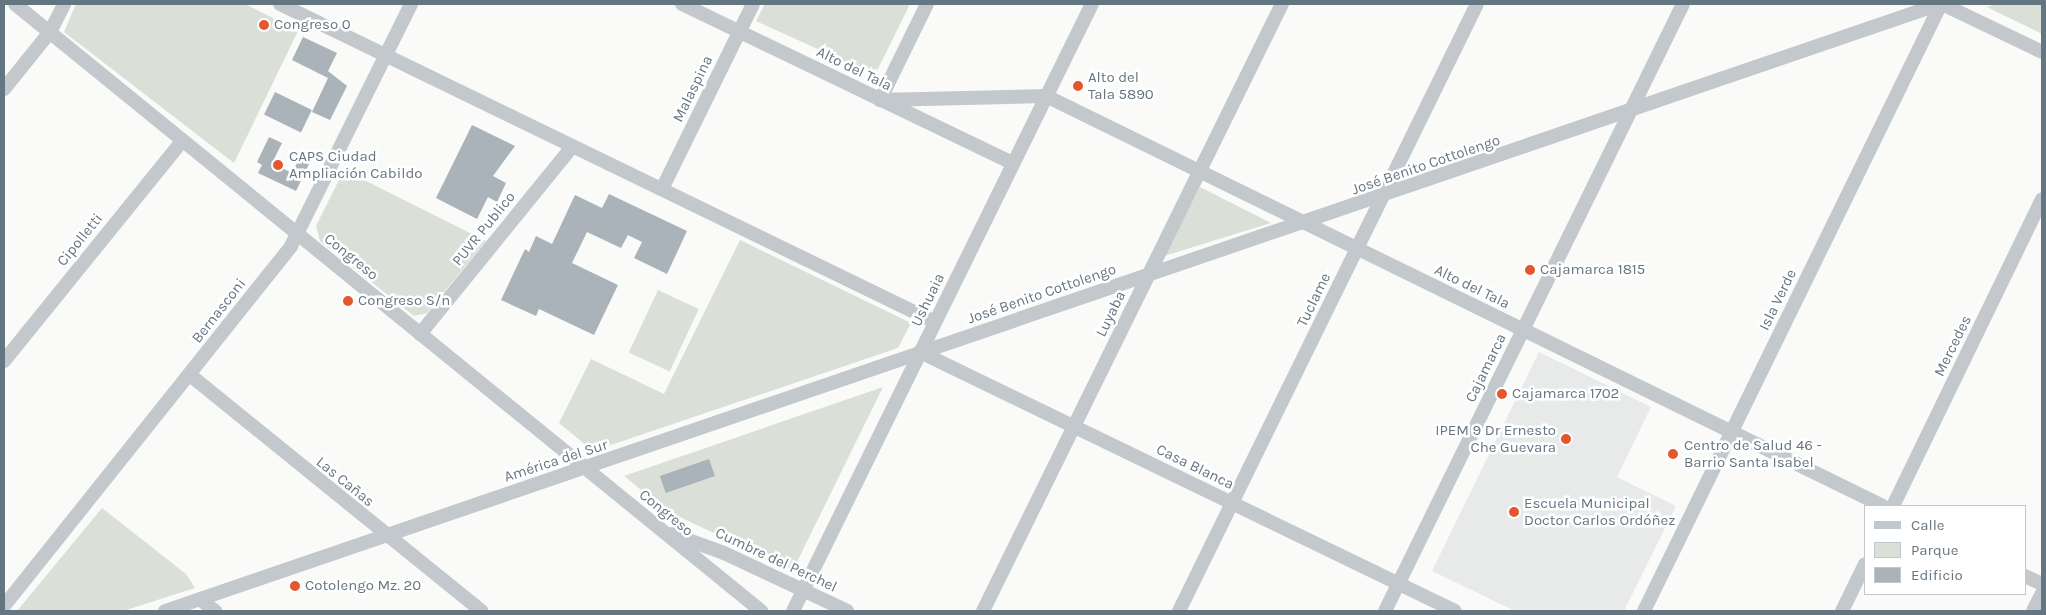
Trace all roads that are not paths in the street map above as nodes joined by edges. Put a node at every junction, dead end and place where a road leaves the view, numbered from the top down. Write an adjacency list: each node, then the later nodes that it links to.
1 (15, 4): 14 (street, Congreso)
2 (64, 4): 14 (street)
3 (280, 4): 16 (street)
4 (411, 4): 16 (street, Bernasconi)
5 (682, 4): 13 (street, Alto del Tala)
6 (753, 4): 13 (street, Malaspina)
7 (927, 4): 19 (street)
8 (1092, 4): 18 (street, Ushuaia)
9 (1282, 4): 24 (street, Luyaba)
10 (1477, 4): 26 (street, Tuclame)
11 (1683, 4): 20 (street, Cajamarca)
12 (1941, 4): 15 (street); 20 (street, José Benito Cottolengo); 39 (street, Isla Verde)
13 (739, 31): 19 (street, Alto del Tala); 25 (street, Malaspina)
14 (50, 32): 17 (street); 21 (street, Congreso)
15 (2042, 52)
16 (386, 55): 22 (street); 29 (street, Bernasconi)
17 (4, 89)
18 (1046, 96): 19 (street); 23 (street, Ushuaia); 24 (street, Alto del Tala)
19 (880, 100): 23 (street, Alto del Tala)
20 (1630, 113): 26 (street, José Benito Cottolengo); 33 (street, Cajamarca)
21 (182, 140): 29 (street, Congreso); 36 (street, Cipolletti)
22 (573, 146): 25 (street); 34 (street, PUVR Publico)
23 (1013, 164): 32 (street, Ushuaia)
24 (1200, 171): 28 (street, Alto del Tala); 31 (street, Luyaba)
25 (662, 189): 32 (street)
26 (1382, 197): 28 (street, José Benito Cottolengo); 30 (street, Tuclame)
27 (2042, 199): 43 (street, Mercedes)
28 (1304, 223): 30 (street, Alto del Tala); 31 (street, José Benito Cottolengo)
29 (298, 235): 34 (street, Congreso); 37 (street, Bernasconi)
30 (1357, 248): 33 (street, Alto del Tala); 41 (street, Tuclame)
31 (1147, 276): 35 (street, José Benito Cottolengo); 38 (street, Luyaba)
32 (935, 322): 35 (street, Ushuaia)
33 (1523, 330): 39 (street, Alto del Tala); 48 (street, Cajamarca)
34 (420, 334): 40 (street, Congreso)
35 (920, 352): 38 (street, Casa Blanca); 40 (street, América del Sur); 50 (street, Ushuaia)
36 (4, 360)
37 (190, 375): 45 (street, Las Cañas); 53 (street, Bernasconi)
38 (1074, 427): 41 (street, Casa Blanca); 60 (street, Luyaba)
39 (1731, 432): 42 (street, Alto del Tala); 64 (street, Isla Verde)
40 (585, 468): 44 (street, Congreso); 45 (street, América del Sur)
41 (1232, 503): 48 (street, Casa Blanca); 61 (street, Tuclame)
42 (1881, 505)
43 (1893, 505)
44 (663, 531): 50 (street, Cumbre del Perchel); 57 (street, Congreso)
45 (385, 536): 52 (street, América del Sur); 56 (street, Las Cañas)
46 (1864, 566): 65 (street)
47 (2026, 576): 49 (street)
48 (1398, 584): 62 (street, Cajamarca); 63 (street, Casa Blanca)
49 (2042, 584)
50 (804, 590): 58 (street, Ushuaia); 59 (street, Cumbre del Perchel)
51 (2042, 593): 66 (street)
52 (201, 600): 54 (street, América del Sur); 55 (street)
53 (4, 606)
54 (165, 611)
55 (215, 611)
56 (482, 611)
57 (761, 611)
58 (793, 611)
59 (847, 611)
60 (983, 611)
61 (1179, 611)
62 (1385, 611)
63 (1455, 611)
64 (1644, 611)
65 (1842, 611)
66 (2034, 611)

